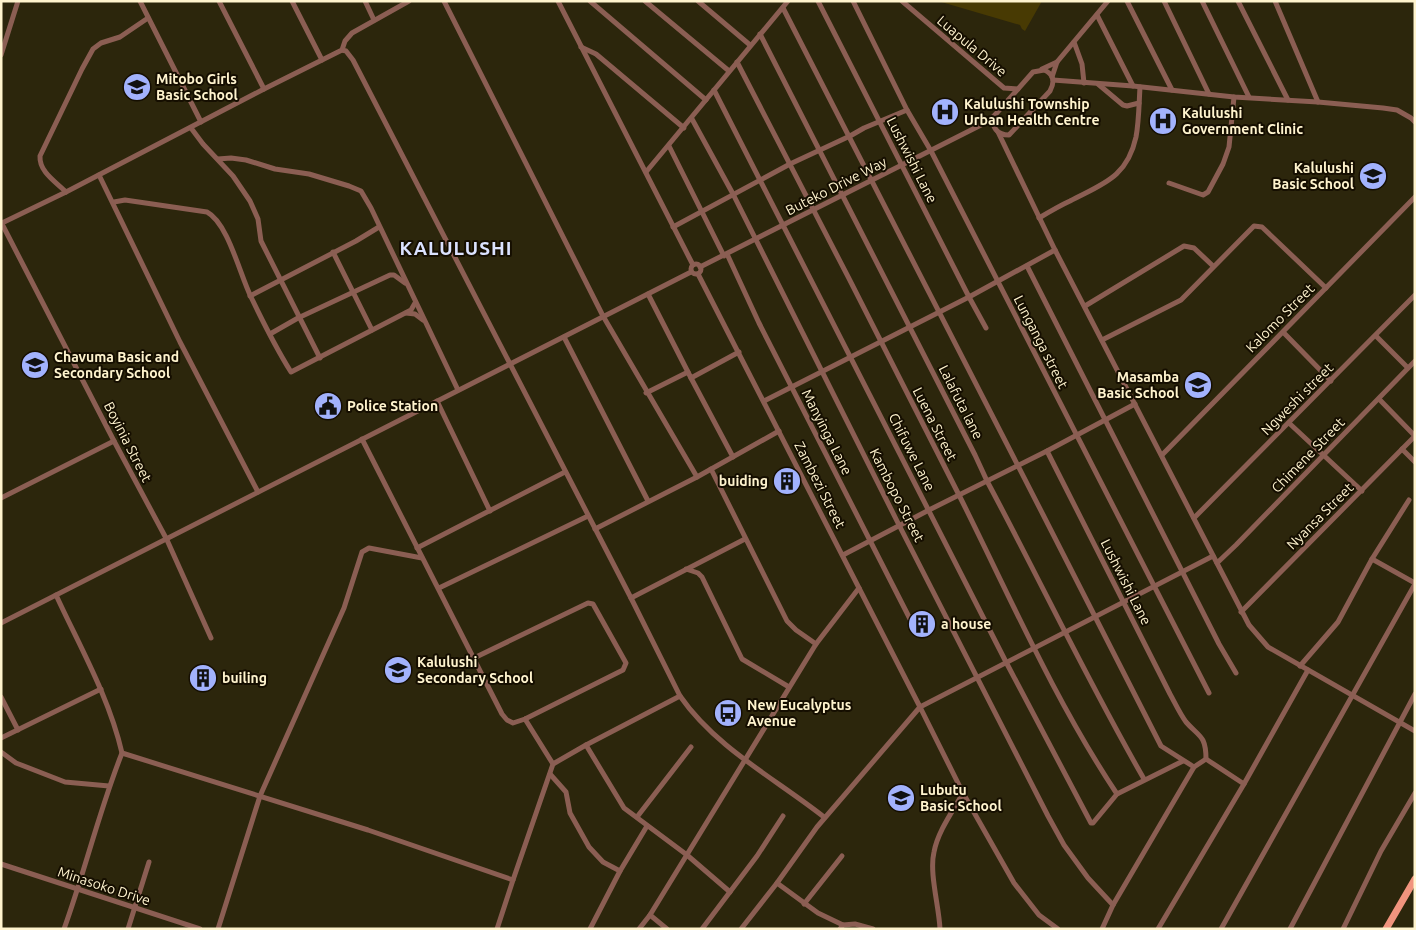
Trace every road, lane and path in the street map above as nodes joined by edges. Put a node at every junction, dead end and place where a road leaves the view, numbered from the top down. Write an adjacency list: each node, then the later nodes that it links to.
1 (18, 1): 31 (street)
2 (140, 1): 24 (street)
3 (219, 1): 43 (street)
4 (292, 1): 32 (street)
5 (365, 1): 25 (street)
6 (409, 1): 25 (street)
7 (444, 1): 115 (street)
8 (558, 1): 29 (street)
9 (590, 1): 50 (street)
10 (645, 1): 36 (street)
11 (698, 1): 28 (street)
12 (788, 1): 22 (street)
13 (818, 1): 58 (street, Lushwishi Lane)
14 (853, 1): 55 (street, Lunganga street)
15 (902, 1): 42 (street, Luapula Drive)
16 (1108, 1): 23 (street)
17 (1127, 1): 46 (street)
18 (1164, 1): 47 (street)
19 (1202, 1): 49 (street)
20 (1238, 1): 51 (street)
21 (1275, 1): 54 (street)
22 (783, 8): 26 (street); 67 (street)
23 (1097, 15): 27 (street); 40 (street)
24 (148, 18): 59 (street); 80 (street)
25 (374, 20): 30 (street)
26 (760, 34): 28 (street); 69 (street, Lalafuta lane)
27 (1074, 42): 34 (street); 38 (street)
28 (750, 46): 33 (street)
29 (582, 47): 64 (street); 75 (street)
30 (342, 50): 32 (street); 131 (street)
31 (1, 55)
32 (322, 60): 43 (street)
33 (737, 62): 36 (street); 73 (street, Luena Street)
34 (1057, 62): 35 (street, Buteko Drive Way); 37 (street)
35 (1041, 69): 37 (street); 44 (street, Buteko Drive Way)
36 (729, 71): 45 (street)
37 (1053, 78): 38 (street); 66 (street)
38 (1084, 83): 39 (street)
39 (1097, 84): 40 (street); 53 (street)
40 (1133, 86): 41 (street)
41 (1140, 86): 46 (street); 53 (street)
42 (1004, 88): 44 (street, Luapula Drive); 52 (street, Luapula Drive)
43 (264, 89): 59 (street)
44 (1018, 89): 52 (street, Buteko Drive Way)
45 (714, 90): 50 (street); 78 (street, Chifuwe Lane)
46 (1172, 90): 47 (street)
47 (1210, 94): 48 (street)
48 (1234, 97): 49 (street); 79 (street)
49 (1249, 97): 51 (street)
50 (706, 100): 57 (street)
51 (1288, 100): 54 (street)
52 (1006, 102): 56 (street, Buteko Drive Way)
53 (1139, 102): 87 (street)
54 (1318, 102): 60 (street)
55 (907, 110): 58 (street); 70 (street, Lunganga street)
56 (994, 116): 61 (street, Buteko Drive Way); 62 (street)
57 (692, 119): 64 (street); 81 (street, Kambopo Street)
58 (879, 121): 67 (street); 74 (street, Lushwishi Lane)
59 (201, 122): 63 (street)
60 (1415, 122)
61 (983, 124): 62 (street); 70 (street, Buteko Drive Way)
62 (994, 126): 65 (street)
63 (191, 128): 72 (street); 76 (street)
64 (684, 128): 68 (street)
65 (998, 132): 66 (street); 71 (street)
66 (1009, 135): 71 (street)
67 (850, 136): 69 (street); 77 (street)
68 (669, 146): 75 (street); 86 (street, Manyinga Lane)
69 (820, 150): 73 (street); 82 (street, Lalafuta lane)
70 (931, 151): 74 (street, Buteko Drive Way); 103 (street, Lunganga street)
71 (1006, 151): 87 (street)
72 (218, 159): 90 (street); 102 (street)
73 (790, 164): 78 (street); 85 (street, Luena Street)
74 (901, 165): 77 (street, Buteko Drive Way); 110 (street, Lushwishi Lane)
75 (646, 172): 91 (street)
76 (100, 174): 80 (street); 84 (street)
77 (872, 179): 82 (street, Buteko Drive Way); 114 (street)
78 (761, 180): 81 (street); 89 (street, Chifuwe Lane)
79 (1169, 183)
80 (66, 192): 88 (street)
81 (733, 194): 86 (street); 92 (street, Kambopo Street)
82 (842, 194): 85 (street, Buteko Drive Way); 118 (street, Lalafuta lane)
83 (1415, 198): 105 (street, Kalomo Street)
84 (114, 202): 109 (street); 162 (street)
85 (814, 209): 89 (street, Buteko Drive Way); 126 (street, Luena Street)
86 (702, 211): 91 (street); 95 (street, Manyinga Lane)
87 (1040, 218): 93 (street)
88 (2, 222): 149 (street, Boyinia Street)
89 (784, 225): 92 (street, Buteko Drive Way); 128 (street, Chifuwe Lane)
90 (379, 227): 94 (street); 104 (street)
91 (673, 227): 96 (street)
92 (755, 239): 95 (street, Buteko Drive Way); 133 (street, Kambopo Street)
93 (1056, 250): 97 (street); 112 (street)
94 (333, 252): 102 (street); 106 (street)
95 (725, 255): 99 (street, Buteko Drive Way); 136 (street, Manyinga Lane)
96 (693, 265): 99 (street); 100 (street)
97 (1027, 266): 103 (street); 143 (street)
98 (1213, 266): 105 (street); 112 (street); 125 (street)
99 (700, 267): 101 (street)
100 (691, 272): 101 (street); 107 (street)
101 (698, 274): 127 (street, Zambezi Street)
102 (280, 280): 109 (street); 116 (street)
103 (998, 282): 110 (street); 146 (street, Lunganga street)
104 (406, 284): 106 (street); 111 (street)
105 (1326, 288): 121 (street, Kalomo Street)
106 (353, 292): 116 (street); 120 (street)
107 (648, 294): 115 (street); 134 (street)
108 (1415, 295): 123 (street, Ngweshi street)
109 (250, 296): 122 (street)
110 (968, 297): 114 (street); 119 (street, Lushwishi Lane)
111 (415, 303): 113 (street); 117 (street)
112 (1085, 306): 125 (street)
113 (406, 312): 117 (street); 120 (street)
114 (940, 312): 118 (street); 156 (street)
115 (603, 316): 124 (street); 138 (street)
116 (298, 318): 122 (street); 129 (street)
117 (425, 322): 137 (street)
118 (910, 326): 126 (street); 160 (street, Lalafuta lane)
119 (986, 328)
120 (372, 330): 129 (street)
121 (1283, 332): 135 (street); 152 (street, Kalomo Street)
122 (270, 334): 129 (street)
123 (1376, 336): 132 (street); 135 (street, Ngweshi street)
124 (564, 337): 131 (street); 166 (street)
125 (1102, 340): 142 (street)
126 (880, 341): 128 (street); 163 (street, Luena Street)
127 (738, 352): 134 (street); 141 (street, Zambezi Street)
128 (850, 356): 133 (street); 167 (street, Chifuwe Lane)
129 (320, 358)
130 (1415, 361): 132 (street, Chimene Street)
131 (510, 364): 137 (street); 158 (street)
132 (1408, 368): 139 (street, Chimene Street)
133 (822, 371): 136 (street); 171 (street, Kambopo Street)
134 (689, 375): 138 (street); 154 (street)
135 (1330, 381): 144 (street, Ngweshi street)
136 (791, 386): 141 (street); 175 (street, Manyinga Lane)
137 (458, 390): 140 (street)
138 (646, 393): 159 (street)
139 (1378, 399): 147 (street); 153 (street, Chimene Street)
140 (437, 401): 148 (street); 168 (street)
141 (764, 401): 145 (street, Zambezi Street)
142 (1135, 404): 143 (street); 152 (street)
143 (1106, 420): 146 (street); 183 (street)
144 (1289, 423): 153 (street); 170 (street, Ngweshi street)
145 (779, 431): 154 (street); 177 (street, Zambezi Street)
146 (1077, 435): 151 (street); 185 (street, Lunganga street)
147 (1415, 436): 150 (street, Nyansa Street)
148 (362, 439): 162 (street); 176 (street)
149 (114, 441): 164 (street); 174 (street, Boyinia Street)
150 (1402, 449): 155 (street); 161 (street, Nyansa Street)
151 (1047, 451): 156 (street); 190 (street, Lushwishi Lane)
152 (1162, 455): 170 (street)
153 (1322, 455): 161 (street); 181 (street, Chimene Street)
154 (733, 457): 157 (street)
155 (1415, 462)
156 (1017, 465): 160 (street); 192 (street)
157 (711, 469): 159 (street); 173 (street)
158 (565, 472): 168 (street); 169 (street)
159 (697, 477): 166 (street)
160 (987, 480): 163 (street); 195 (street, Lalafuta lane)
161 (1362, 491): 191 (street, Nyansa Street)
162 (258, 492): 174 (street)
163 (959, 495): 167 (street); 198 (street, Luena Street)
164 (1, 498)
165 (1409, 500): 180 (street)
166 (648, 501): 172 (street)
167 (929, 510): 171 (street); 200 (street, Chifuwe Lane)
168 (490, 511): 176 (street)
169 (588, 516): 172 (street); 186 (street)
170 (1194, 518): 178 (street)
171 (899, 525): 175 (street); 204 (street, Kambopo Street)
172 (595, 528): 189 (street)
173 (745, 539): 182 (street); 197 (street)
174 (167, 540): 188 (street); 196 (street, Boyinia Street)
175 (870, 540): 177 (street); 193 (street, Manyinga Lane)
176 (417, 548): 179 (street)
177 (843, 555): 187 (street, Zambezi Street)
178 (1213, 556): 181 (street); 183 (street)
179 (422, 558): 186 (street); 234 (street)
180 (1372, 559): 184 (street); 201 (street)
181 (1217, 563): 191 (street)
182 (686, 569): 189 (street); 205 (street)
183 (1183, 572): 185 (street); 203 (street)
184 (1415, 584): 208 (street)
185 (1154, 587): 190 (street); 207 (street, Lunganga street)
186 (438, 588): 199 (street)
187 (859, 588): 197 (street); 212 (street, Zambezi Street)
188 (56, 596): 194 (street); 206 (street)
189 (631, 598): 210 (street)
190 (1124, 602): 192 (street); 222 (street, Lushwishi Lane)
191 (1241, 612): 201 (street)
192 (1095, 616): 195 (street); 224 (street)
193 (910, 618)
194 (1, 623)
195 (1066, 632): 198 (street); 228 (street, Lalafuta lane)
196 (211, 638)
197 (816, 644): 205 (street)
198 (1035, 648): 200 (street); 233 (street, Luena Street)
199 (474, 658): 213 (street); 213 (street)
200 (1006, 662): 204 (street); 233 (street, Chifuwe Lane)
201 (1300, 666): 202 (street)
202 (1308, 670): 208 (street); 229 (street)
203 (1236, 673)
204 (977, 677): 212 (street); 251 (street, Kambopo Street)
205 (789, 687): 223 (street)
206 (101, 689): 215 (street); 221 (street)
207 (1209, 693)
208 (1352, 694): 214 (street); 270 (street)
209 (1415, 694): 214 (street)
210 (680, 696): 218 (street); 223 (street)
211 (1, 697): 215 (street)
212 (920, 707): 231 (street, Zambezi Street); 237 (street)
213 (525, 718): 225 (street)
214 (1399, 722): 216 (street); 271 (street)
215 (18, 730): 217 (street)
216 (1415, 731)
217 (1, 738)
218 (586, 745): 225 (street); 236 (street)
219 (691, 747): 236 (street)
220 (1, 752): 230 (street)
221 (122, 753): 230 (street); 234 (street)
222 (1206, 759): 226 (street); 229 (street)
223 (746, 760): 237 (street); 239 (street)
224 (1183, 761): 226 (street); 228 (street)
225 (553, 764): 227 (street)
226 (1194, 767): 251 (street)
227 (550, 774): 243 (street); 245 (street)
228 (1144, 779): 233 (street)
229 (1244, 784): 269 (street)
230 (109, 786): 248 (street)
231 (963, 793): 266 (street); 267 (street, Zambezi Street)
232 (1415, 793): 272 (street)
233 (1117, 794)
234 (260, 796): 245 (street); 258 (street)
235 (783, 816): 249 (street)
236 (636, 817): 238 (street)
237 (824, 818): 246 (street)
238 (647, 826): 239 (street); 243 (street)
239 (687, 855): 249 (street); 253 (street)
240 (842, 856): 250 (street)
241 (149, 862): 252 (street)
242 (1, 864): 248 (street, Minasoko Drive)
243 (620, 871): 260 (street)
244 (1415, 879): 247 (main road)
245 (513, 880): 259 (street)
246 (778, 883): 250 (street); 264 (street)
247 (1413, 887): 273 (main road)
248 (78, 890): 252 (street, Minasoko Drive); 255 (street)
249 (730, 892): 263 (street)
250 (804, 904): 254 (street)
251 (1113, 905): 268 (street)
252 (135, 908): 256 (street); 257 (street, Minasoko Drive)
253 (650, 915): 261 (street); 262 (street)
254 (842, 927): 265 (street)
255 (64, 929)
256 (128, 929)
257 (200, 929)
258 (218, 929)
259 (497, 929)
260 (590, 929)
261 (639, 929)
262 (667, 929)
263 (702, 929)
264 (741, 929)
265 (873, 929)
266 (940, 929)
267 (1058, 929)
268 (1102, 929)
269 (1158, 929)
270 (1221, 929)
271 (1290, 929)
272 (1343, 929)
273 (1386, 929)

